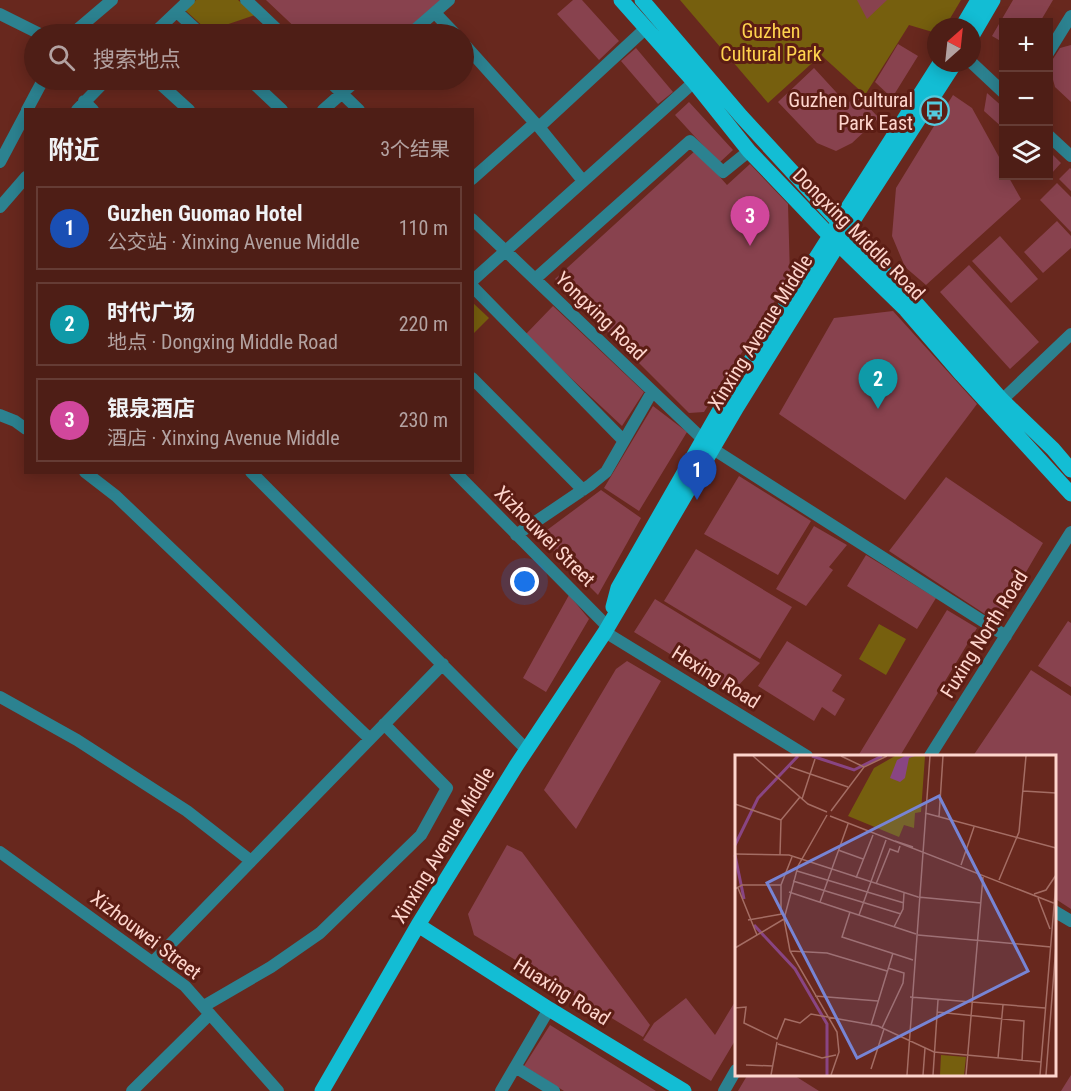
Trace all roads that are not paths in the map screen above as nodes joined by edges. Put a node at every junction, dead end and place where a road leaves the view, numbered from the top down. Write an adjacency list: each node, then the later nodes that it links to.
1 (112, 0): 15 (street)
2 (189, 0): 9 (street)
3 (246, 0): 18 (street)
4 (449, 0): 10 (street)
5 (621, 0): 22 (main road, Dongxing Middle Road)
6 (642, 0): 55 (main road, Dongxing Middle Road)
7 (978, 0): 13 (main road)
8 (993, 0): 14 (main road)
9 (177, 12): 16 (street); 17 (street)
10 (435, 13): 19 (street); 20 (street)
11 (0, 14): 21 (street)
12 (1071, 16): 23 (street)
13 (967, 18)
14 (981, 21)
15 (84, 24)
16 (164, 24)
17 (190, 24)
18 (271, 24)
19 (422, 24)
20 (445, 24)
21 (24, 26)
22 (645, 29): 28 (main road, Dongxing Middle Road); 44 (street)
23 (1053, 45)
24 (474, 55): 44 (street)
25 (981, 71): 29 (street)
26 (935, 72): 46 (main road, Xinxing Avenue Middle)
27 (948, 72): 46 (main road, Xinxing Avenue Middle)
28 (694, 82): 47 (main road, Dongxing Middle Road); 52 (street)
29 (999, 88)
30 (38, 90): 38 (street)
31 (98, 90): 37 (street)
32 (167, 90): 39 (street)
33 (261, 90): 40 (street)
34 (340, 90): 36 (street)
35 (344, 90): 36 (street)
36 (342, 92): 41 (street); 42 (street)
37 (85, 107)
38 (28, 108)
39 (187, 108)
40 (280, 108)
41 (325, 108)
42 (357, 108)
43 (24, 115): 49 (street)
44 (537, 125): 50 (street); 52 (street)
45 (1053, 140): 48 (street)
46 (893, 148): 55 (main road, Xinxing Avenue Middle)
47 (749, 151): 56 (main road, Dongxing Middle Road); 59 (street)
48 (1071, 156)
49 (0, 162)
50 (474, 177)
51 (24, 179): 53 (street)
52 (583, 181): 57 (street)
53 (2, 200)
54 (474, 221): 57 (street, Yongxing Road)
55 (844, 226): 56 (main road, Xinxing Avenue Middle); 64 (main road, Dongxing Middle Road)
56 (834, 240): 68 (main road, Xinxing Avenue Middle); 74 (main road, Dongxing Middle Road)
57 (506, 251): 58 (street); 59 (street, Yongxing Road)
58 (474, 279)
59 (535, 279): 63 (street, Yongxing Road)
60 (474, 288): 67 (street)
61 (1071, 334): 64 (street)
62 (474, 380): 73 (street)
63 (652, 392): 67 (street); 68 (street, Yongxing Road)
64 (1002, 400): 69 (main road, Dongxing Middle Road)
65 (0, 415): 66 (street)
66 (24, 428)
67 (624, 441): 73 (street)
68 (708, 444): 77 (main road, Xinxing Avenue Middle); 78 (street, Yongxing Road)
69 (1071, 470)
70 (88, 474): 82 (street)
71 (253, 474): 79 (street)
72 (457, 474): 76 (street, Xizhouwei Street)
73 (583, 490): 76 (street)
74 (1071, 494)
75 (1071, 532): 78 (street, Fuxing North Road)
76 (516, 535): 77 (street, Xizhouwei Street)
77 (607, 629): 83 (main road, Xinxing Avenue Middle); 84 (street, Hexing Road)
78 (1006, 636): 85 (street, Fuxing North Road)
79 (443, 664): 81 (street); 83 (street)
80 (0, 698): 87 (street)
81 (384, 724): 82 (street); 93 (street)
82 (370, 739): 87 (street)
83 (527, 750): 90 (main road, Xinxing Avenue Middle)
84 (805, 755)
85 (931, 755)
86 (0, 852): 91 (street, Xizhouwei Street)
87 (251, 861): 91 (street)
88 (1056, 912): 89 (street)
89 (1071, 921)
90 (418, 925): 92 (main road, Huaxing Road); 98 (main road, Xinxing Avenue Middle)
91 (153, 962): 93 (street, Xizhouwei Street)
92 (549, 1009): 94 (street); 101 (main road, Huaxing Road)
93 (207, 1010): 96 (street); 97 (street, Xizhouwei Street)
94 (515, 1066): 99 (street); 100 (street)
95 (735, 1072): 102 (street)
96 (132, 1091)
97 (278, 1091)
98 (322, 1091)
99 (501, 1091)
100 (554, 1091)
101 (684, 1091)
102 (724, 1091)

